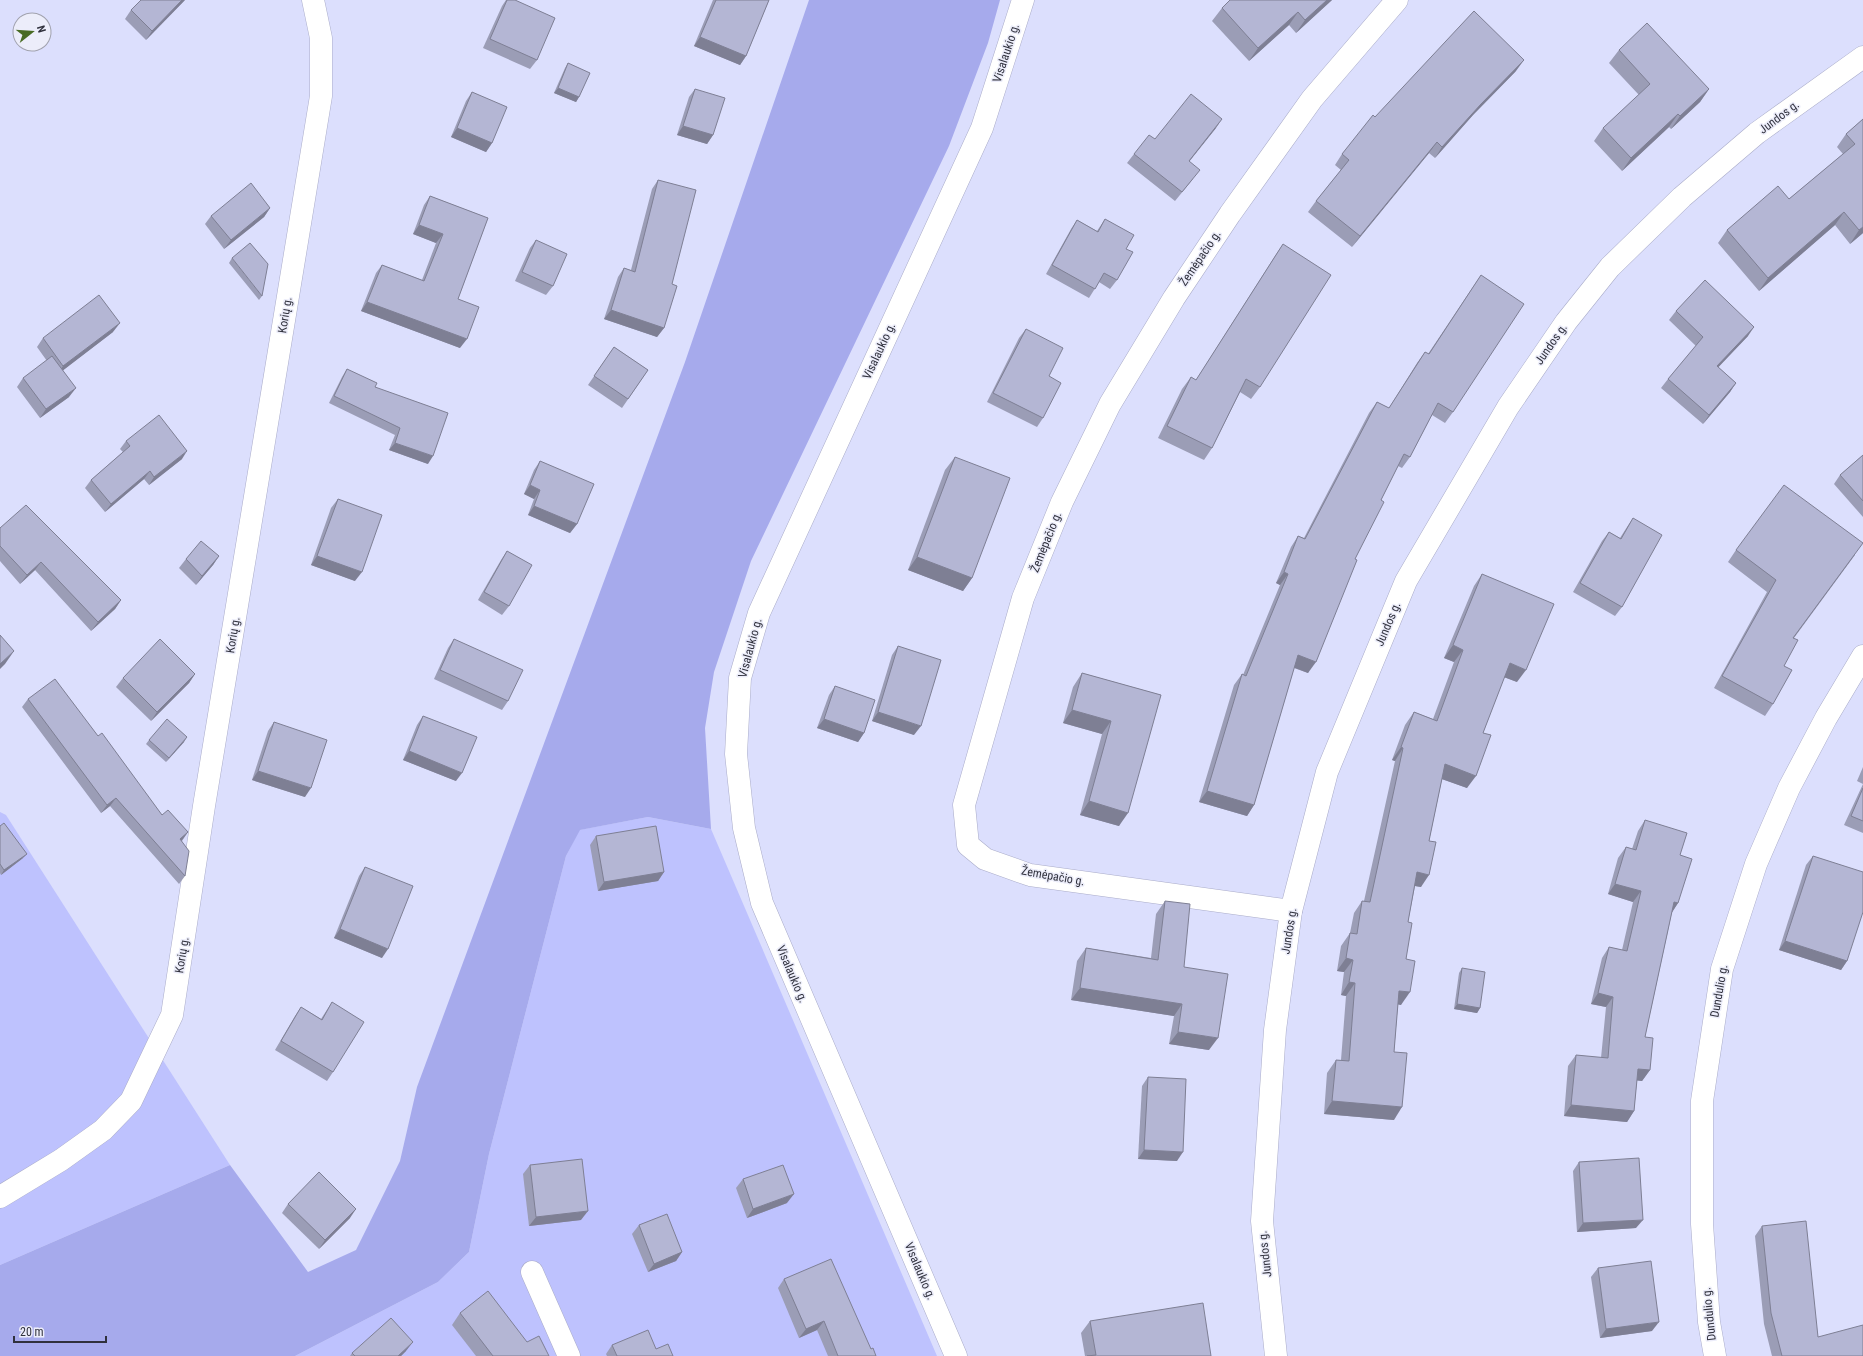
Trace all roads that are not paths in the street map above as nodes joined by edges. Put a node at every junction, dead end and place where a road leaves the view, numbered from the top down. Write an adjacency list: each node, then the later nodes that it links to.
1 (313, 0): 7 (street, Korių g.)
2 (1023, 0): 10 (street, Visalaukio g.)
3 (1397, 0): 6 (street, Žemėpačio g.)
4 (1863, 57): 6 (street, Jundos g.)
5 (1863, 656): 12 (street, Dundulio g.)
6 (1291, 911): 11 (street, Jundos g.)
7 (0, 1197)
8 (532, 1272): 9 (street)
9 (569, 1356)
10 (956, 1356)
11 (1276, 1356)
12 (1715, 1356)

